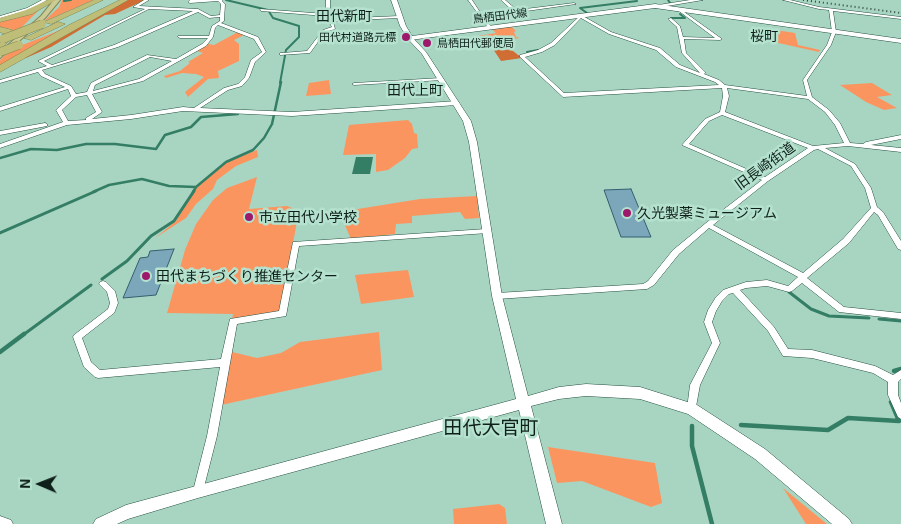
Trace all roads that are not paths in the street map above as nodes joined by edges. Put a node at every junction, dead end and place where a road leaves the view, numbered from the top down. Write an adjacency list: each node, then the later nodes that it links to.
1 (45, 0): 29 (street)
2 (54, 0): 29 (highway); 44 (highway); 46 (highway)
3 (99, 0): 34 (highway)
4 (117, 0): 44 (highway, bridge)
5 (125, 0): 16 (highway)
6 (147, 0): 19 (street)
7 (192, 0): 8 (street)
8 (220, 0): 25 (street)
9 (328, 0): 30 (street)
10 (394, 0): 28 (main road)
11 (470, 0): 26 (street)
12 (503, 0): 24 (street)
13 (569, 0): 17 (street)
14 (701, 0): 18 (street)
15 (785, 0): 20 (street)
16 (108, 4): 34 (highway); 44 (highway, bridge); 49 (highway)
17 (574, 4): 24 (street); 27 (street)
18 (655, 6): 23 (main road, 鳥栖田代線); 27 (main road, 鳥栖田代線)
19 (149, 8): 21 (street); 48 (street)
20 (831, 9): 31 (street); 37 (street)
21 (198, 10): 25 (street); 48 (street)
22 (261, 10): 30 (street)
23 (680, 10): 37 (main road, 鳥栖田代線); 41 (street)
24 (516, 12): 26 (street)
25 (222, 16): 33 (street)
26 (481, 16): 35 (street)
27 (583, 16): 35 (main road, 鳥栖田代線); 51 (street); 55 (street)
28 (399, 17): 30 (street); 40 (main road)
29 (0, 18)
30 (329, 18): 45 (street)
31 (901, 18)
32 (670, 19): 41 (street)
33 (219, 24): 39 (street); 61 (street)
34 (40, 27): 42 (highway, bridge)
35 (490, 28): 40 (main road, 鳥栖田代線)
36 (0, 29): 44 (highway)
37 (834, 32): 43 (main road, 鳥栖田代線); 59 (street)
38 (180, 37): 39 (street)
39 (211, 38): 47 (street)
40 (410, 38): 52 (street)
41 (682, 38): 51 (street)
42 (1, 41)
43 (901, 41)
44 (0, 50)
45 (284, 54)
46 (0, 56)
47 (176, 60): 57 (street); 57 (street)
48 (51, 66): 50 (street)
49 (0, 69)
50 (39, 70): 53 (street); 56 (street)
51 (701, 74): 55 (street)
52 (441, 79): 54 (street); 60 (street)
53 (0, 82)
54 (354, 84)
55 (724, 86): 59 (street); 63 (street)
56 (69, 88): 58 (street); 62 (street)
57 (89, 93): 58 (street); 64 (street)
58 (74, 96): 65 (street)
59 (810, 98): 69 (street)
60 (457, 104): 61 (street); 77 (street)
61 (197, 108): 64 (street)
62 (0, 109)
63 (722, 113): 72 (street); 74 (street)
64 (87, 120): 65 (street)
65 (66, 122): 66 (street)
66 (57, 124): 67 (street); 71 (street)
67 (0, 134)
68 (901, 137): 70 (street)
69 (848, 144): 70 (street, 旧長崎街道); 72 (street, 旧長崎街道)
70 (863, 145): 73 (street, 旧長崎街道)
71 (0, 146)
72 (815, 148): 74 (street, 旧長崎街道); 75 (street)
73 (901, 150)
74 (766, 180): 76 (street, 旧長崎街道)
75 (874, 208): 78 (street); 79 (street)
76 (708, 225): 79 (street); 82 (street, 旧長崎街道)
77 (486, 231): 82 (street); 84 (street)
78 (901, 247)
79 (802, 277): 81 (street); 83 (street)
80 (103, 284): 84 (street)
81 (734, 289): 85 (street); 87 (street)
82 (497, 296): 86 (street)
83 (901, 316)
84 (225, 363): 89 (street)
85 (897, 377): 88 (street)
86 (525, 402): 87 (street); 89 (street); 93 (street)
87 (692, 409): 94 (street)
88 (901, 414)
89 (198, 491): 92 (street)
90 (0, 522): 91 (street)
91 (7, 524)
92 (101, 524)
93 (554, 524)
94 (844, 524)

